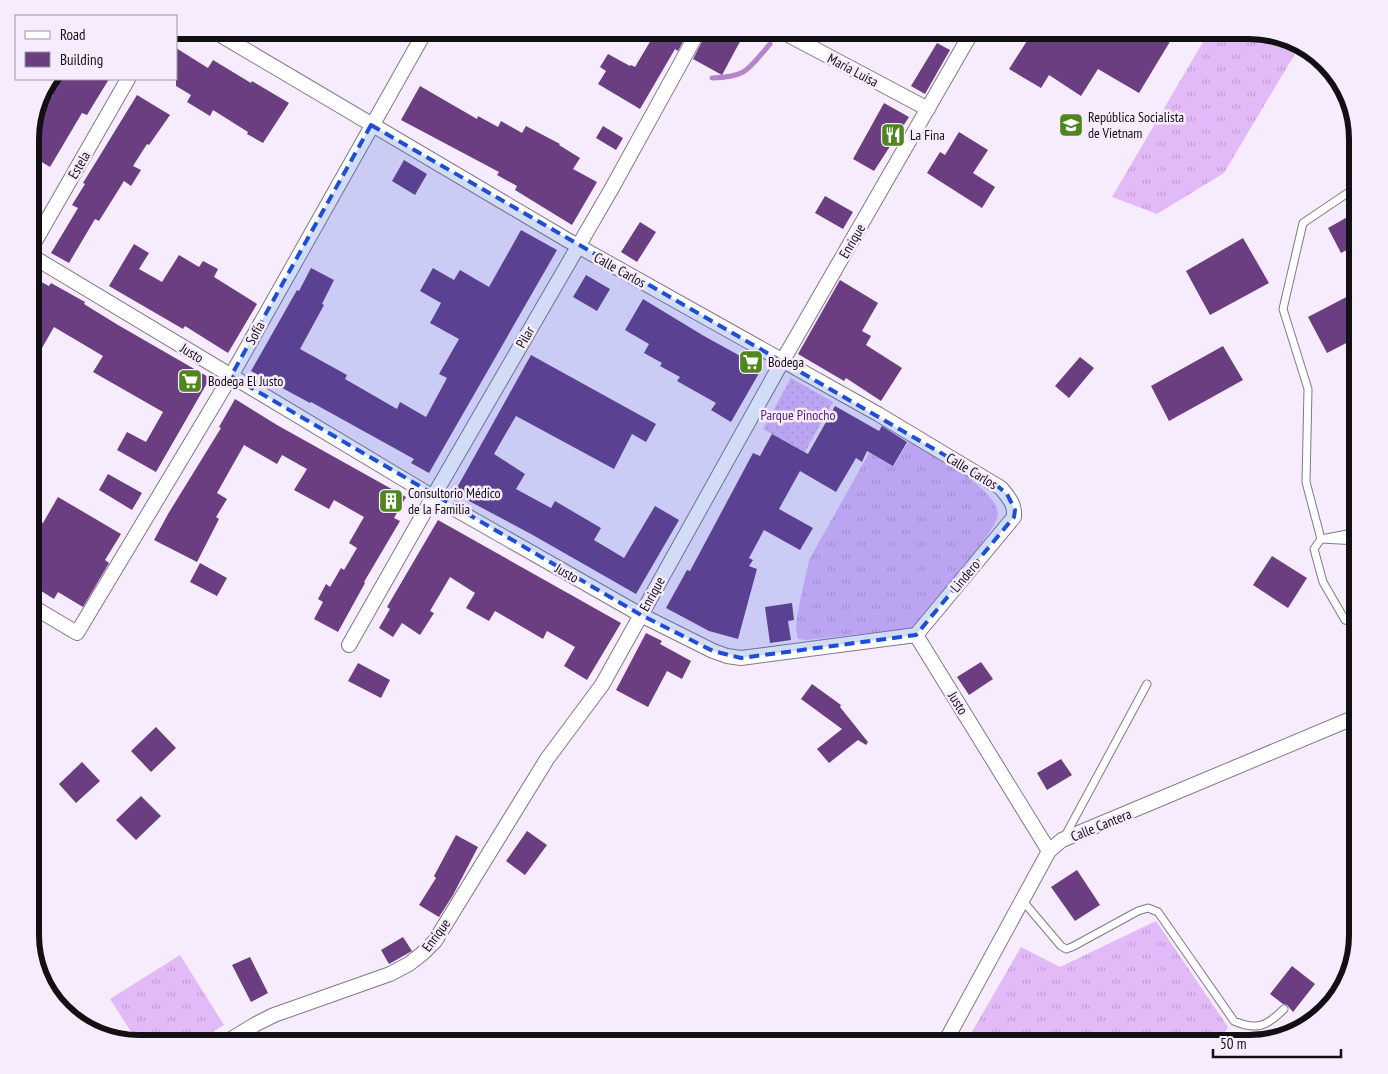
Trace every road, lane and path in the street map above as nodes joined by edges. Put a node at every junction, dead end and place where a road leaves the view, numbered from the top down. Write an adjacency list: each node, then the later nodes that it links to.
1 (227, 39): 8 (street, Calle Carlos)
2 (421, 39): 8 (street, Sofía)
3 (695, 39): 11 (street, Pilar)
4 (796, 39): 7 (street, María Luisa)
5 (968, 39): 7 (street, Enrique)
6 (127, 80): 10 (street, Estela)
7 (928, 109): 13 (street, Enrique)
8 (371, 125): 11 (street, Calle Carlos); 14 (street, Sofía)
9 (1349, 192): 18 (lane)
10 (39, 234)
11 (578, 246): 13 (street, Calle Carlos); 15 (street, Pilar)
12 (39, 261): 14 (street, Justo)
13 (782, 360): 16 (street, Calle Carlos); 21 (street, Enrique)
14 (231, 376): 15 (street, Justo); 20 (street, Sofía)
15 (433, 497): 21 (street, Justo); 24 (street, Pilar)
16 (1014, 517): 23 (street, Lindero)
17 (1349, 534): 18 (lane)
18 (1321, 539): 19 (lane); 22 (lane)
19 (1349, 541)
20 (39, 610)
21 (641, 615): 23 (street, Justo); 31 (street, Enrique)
22 (1349, 621)
23 (916, 635): 28 (street, Justo)
24 (349, 645)
25 (1146, 684): 27 (lane)
26 (1349, 720): 27 (street, Calle Cantera)
27 (1062, 840): 28 (street, Calle Cantera)
28 (1049, 851): 29 (street, Calle Cantera)
29 (1022, 900): 30 (lane); 32 (street, Calle Cantera)
30 (1284, 1009)
31 (238, 1035)
32 (949, 1035)

